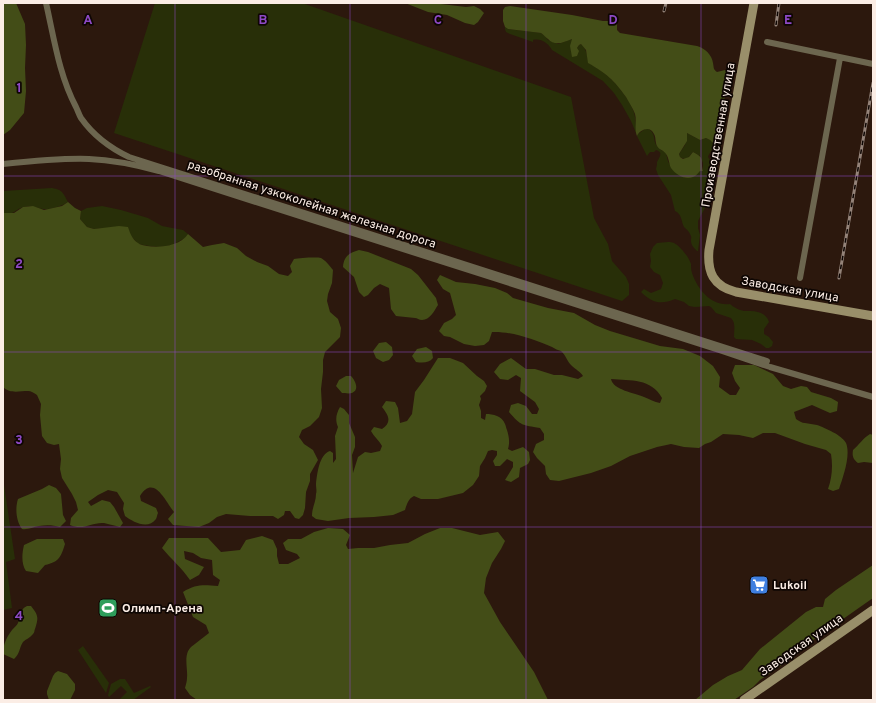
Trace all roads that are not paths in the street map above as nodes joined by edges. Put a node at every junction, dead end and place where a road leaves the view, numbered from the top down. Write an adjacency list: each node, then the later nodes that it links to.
1 (46, 3): 10 (street, разобранная узкоколейная железная дорога)
2 (754, 3): 7 (main road, Производственная улица)
3 (767, 42): 4 (street)
4 (840, 58): 5 (street); 8 (street)
5 (873, 64)
6 (3, 164): 11 (street)
7 (710, 272): 9 (main road, Заводская улица)
8 (800, 278)
9 (873, 316)
10 (662, 327): 11 (street, разобранная узкоколейная железная дорога); 12 (street, разобранная узкоколейная железная дорога)
11 (722, 351): 13 (street)
12 (767, 361)
13 (873, 397)
14 (873, 610): 15 (main road, Заводская улица)
15 (744, 700)

